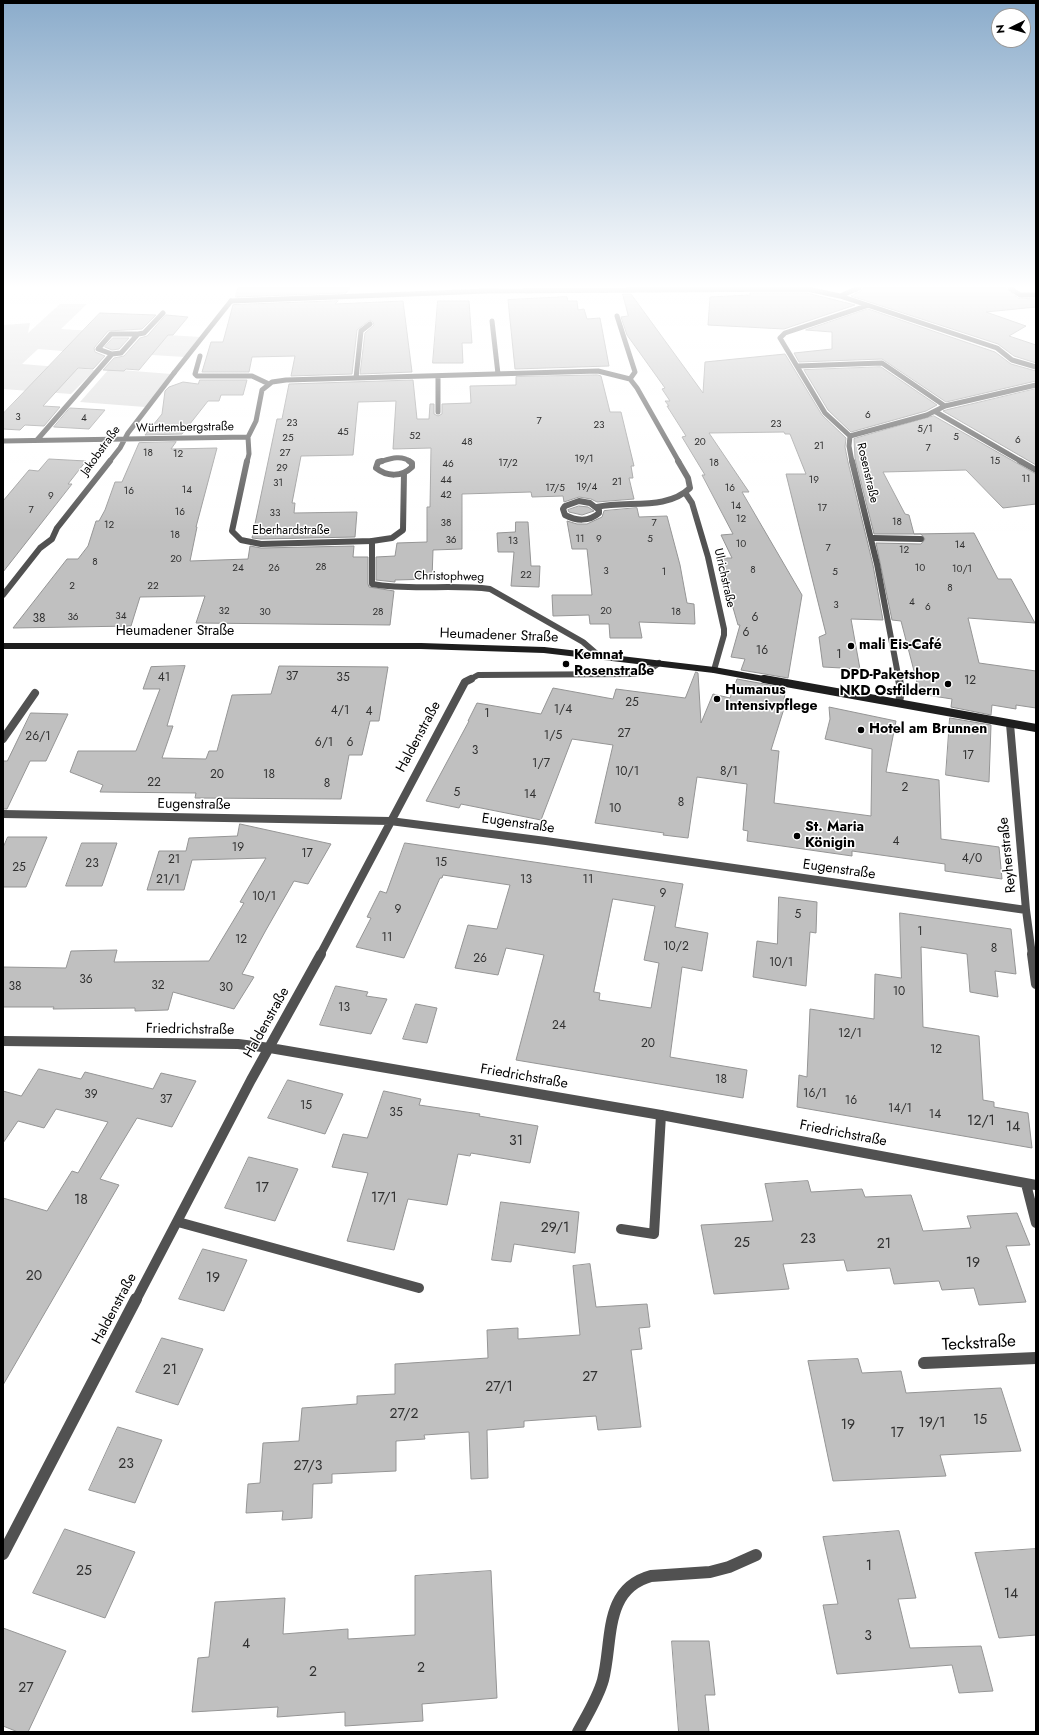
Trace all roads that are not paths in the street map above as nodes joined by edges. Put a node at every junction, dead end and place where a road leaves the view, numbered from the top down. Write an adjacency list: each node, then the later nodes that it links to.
1 (99, 369): 21 (street)
2 (177, 369): 20 (street, Jakobstraße)
3 (196, 369): 13 (street)
4 (357, 369): 11 (street)
5 (497, 369): 9 (street)
6 (634, 369): 12 (street)
7 (800, 369): 18 (street, Rosenstraße)
8 (893, 369): 15 (street)
9 (498, 374): 10 (street); 12 (street)
10 (438, 377): 11 (street); 16 (street)
11 (356, 378): 13 (street)
12 (630, 379): 25 (street, Ulrichstraße)
13 (269, 384): 19 (street, Eberhardstraße)
14 (1036, 385): 15 (street)
15 (945, 406): 17 (street)
16 (438, 412)
17 (936, 412): 18 (street); 23 (street)
18 (850, 436): 27 (street, Rosenstraße)
19 (248, 437): 20 (street, Württembergstraße); 29 (street, Eberhardstraße)
20 (124, 439): 21 (street, Württembergstraße); 30 (street, Jakobstraße)
21 (37, 440): 22 (street, Württembergstraße)
22 (3, 441)
23 (1036, 470)
24 (404, 473): 24 (street, Eberhardstraße); 29 (street, Eberhardstraße)
25 (686, 494): 26 (street); 34 (street, Ulrichstraße)
26 (598, 507): 26 (street)
27 (873, 538): 28 (street); 36 (street, Rosenstraße)
28 (921, 539)
29 (372, 541): 32 (street, Christophweg)
30 (3, 595)
31 (3, 646): 32 (main road, Heumadener Straße)
32 (598, 655): 33 (main road, Heumadener Straße)
33 (659, 662): 34 (main road, Heumadener Straße); 41 (street, Haldenstraße)
34 (714, 670): 36 (main road, Heumadener Straße)
35 (34, 693): 39 (street)
36 (899, 703): 37 (main road, Heumadener Straße)
37 (1010, 724): 38 (main road, Heumadener Straße); 42 (street, Reyherstraße)
38 (1036, 728)
39 (3, 739)
40 (3, 814): 41 (street, Eugenstraße)
41 (390, 821): 42 (street, Eugenstraße); 45 (street, Haldenstraße)
42 (1026, 910): 43 (street, Reyherstraße)
43 (1036, 984)
44 (3, 1041): 45 (street, Friedrichstraße)
45 (270, 1048): 46 (street, Friedrichstraße); 48 (street, Haldenstraße)
46 (661, 1115): 47 (street, Friedrichstraße); 50 (street)
47 (1031, 1185): 49 (street)
48 (178, 1222): 51 (street); 54 (street, Haldenstraße)
49 (1036, 1223)
50 (620, 1229)
51 (419, 1288)
52 (1036, 1358): 53 (street, Teckstraße)
53 (924, 1363)
54 (3, 1554)
55 (756, 1555): 56 (street)
56 (578, 1732)

